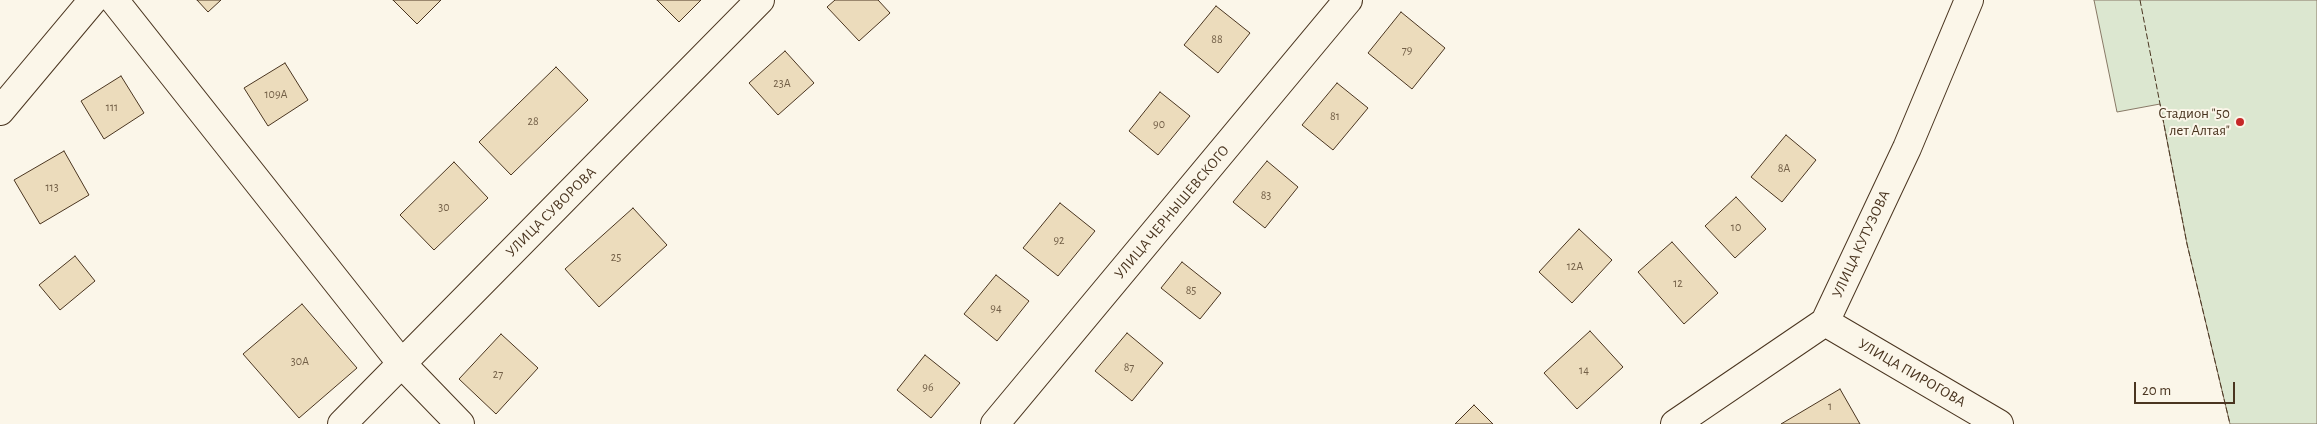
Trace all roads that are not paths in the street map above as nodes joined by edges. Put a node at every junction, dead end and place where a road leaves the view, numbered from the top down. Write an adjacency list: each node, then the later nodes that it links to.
1 (93, 0): 6 (street)
2 (114, 0): 8 (street)
3 (760, 0): 8 (street, УЛИЦА СУВОРОВА)
4 (1348, 0): 11 (street, УЛИЦА ЧЕРНЫШЕВСКОГО)
5 (1969, 0): 7 (street, УЛИЦА КУТУЗОВА)
6 (0, 112)
7 (1825, 322): 12 (street); 13 (street, УЛИЦА ПИРОГОВА)
8 (402, 364): 9 (street, УЛИЦА СУВОРОВА); 10 (street)
9 (342, 424)
10 (460, 424)
11 (995, 424)
12 (1675, 424)
13 (1999, 424)

